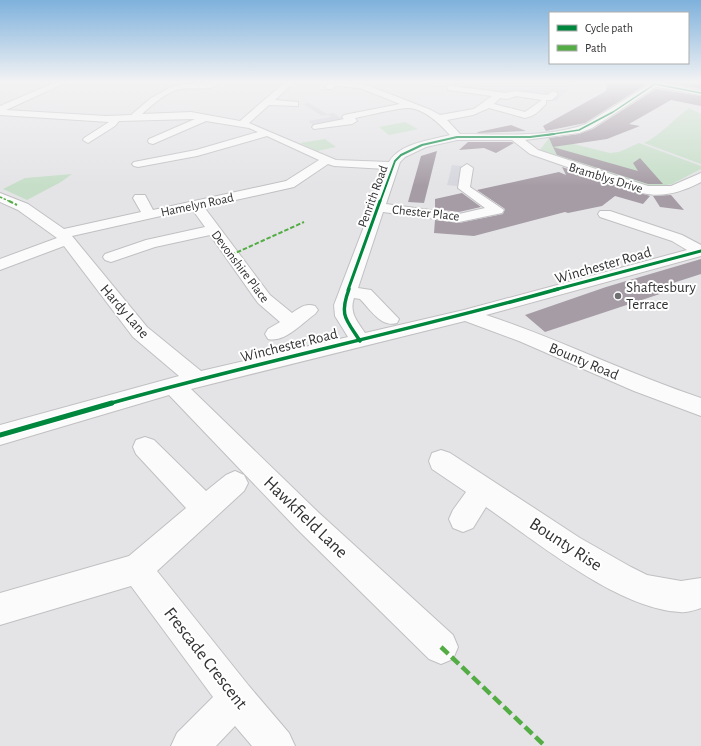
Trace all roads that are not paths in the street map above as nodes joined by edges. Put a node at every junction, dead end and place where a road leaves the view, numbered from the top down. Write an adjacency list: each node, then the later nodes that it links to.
1 (100, 117): 9 (street)
2 (134, 117): 3 (street); 9 (street)
3 (138, 117)
4 (205, 117): 11 (street); 19 (street)
5 (250, 117): 11 (street)
6 (347, 117): 13 (street)
7 (454, 117): 10 (street)
8 (602, 117): 17 (street, Penrith Road)
9 (117, 118): 12 (street)
10 (439, 118): 16 (street)
11 (242, 124): 15 (street)
12 (108, 127): 14 (street); 18 (street)
13 (317, 127)
14 (132, 128)
15 (267, 133): 20 (street); 21 (street)
16 (457, 137): 17 (street, Penrith Road); 22 (street, Penrith Road)
17 (515, 137): 24 (street, Bramblys Drive)
18 (89, 140)
19 (153, 141)
20 (327, 160): 22 (street); 27 (street, Hamelyn Road)
21 (138, 164)
22 (394, 166): 28 (street, Penrith Road)
23 (467, 168): 28 (street, Chester Place)
24 (701, 178)
25 (0, 197): 32 (street, Hardy Lane)
26 (140, 198): 29 (street)
27 (195, 204): 29 (street, Hamelyn Road); 31 (street, Devonshire Place)
28 (378, 207): 36 (street, Penrith Road)
29 (149, 214): 32 (street, Hamelyn Road)
30 (605, 214): 33 (street)
31 (213, 230): 34 (street); 40 (street, Devonshire Place)
32 (64, 237): 35 (street, Hamelyn Road); 43 (street, Hardy Lane)
33 (700, 251): 38 (street, Winchester Road)
34 (111, 257)
35 (0, 265)
36 (348, 292): 39 (street); 42 (street, Penrith Road)
37 (309, 310): 40 (street)
38 (466, 315): 42 (street, Winchester Road); 44 (street, Bounty Road)
39 (390, 319)
40 (292, 322): 41 (street)
41 (275, 334)
42 (360, 341): 43 (street, Winchester Road)
43 (185, 383): 45 (street, Winchester Road); 55 (street, Hawkfield Lane)
44 (701, 407)
45 (0, 435)
46 (145, 447): 50 (street)
47 (441, 461): 49 (street, Bounty Rise)
48 (235, 483): 50 (street)
49 (483, 489): 51 (street); 53 (street, Bounty Rise)
50 (205, 509): 52 (street)
51 (463, 519)
52 (137, 569): 54 (street); 56 (street, Frescade Crescent)
53 (701, 593)
54 (0, 609)
55 (441, 647)
56 (236, 699): 57 (street); 58 (street, Frescade Crescent)
57 (190, 746)
58 (276, 746)

